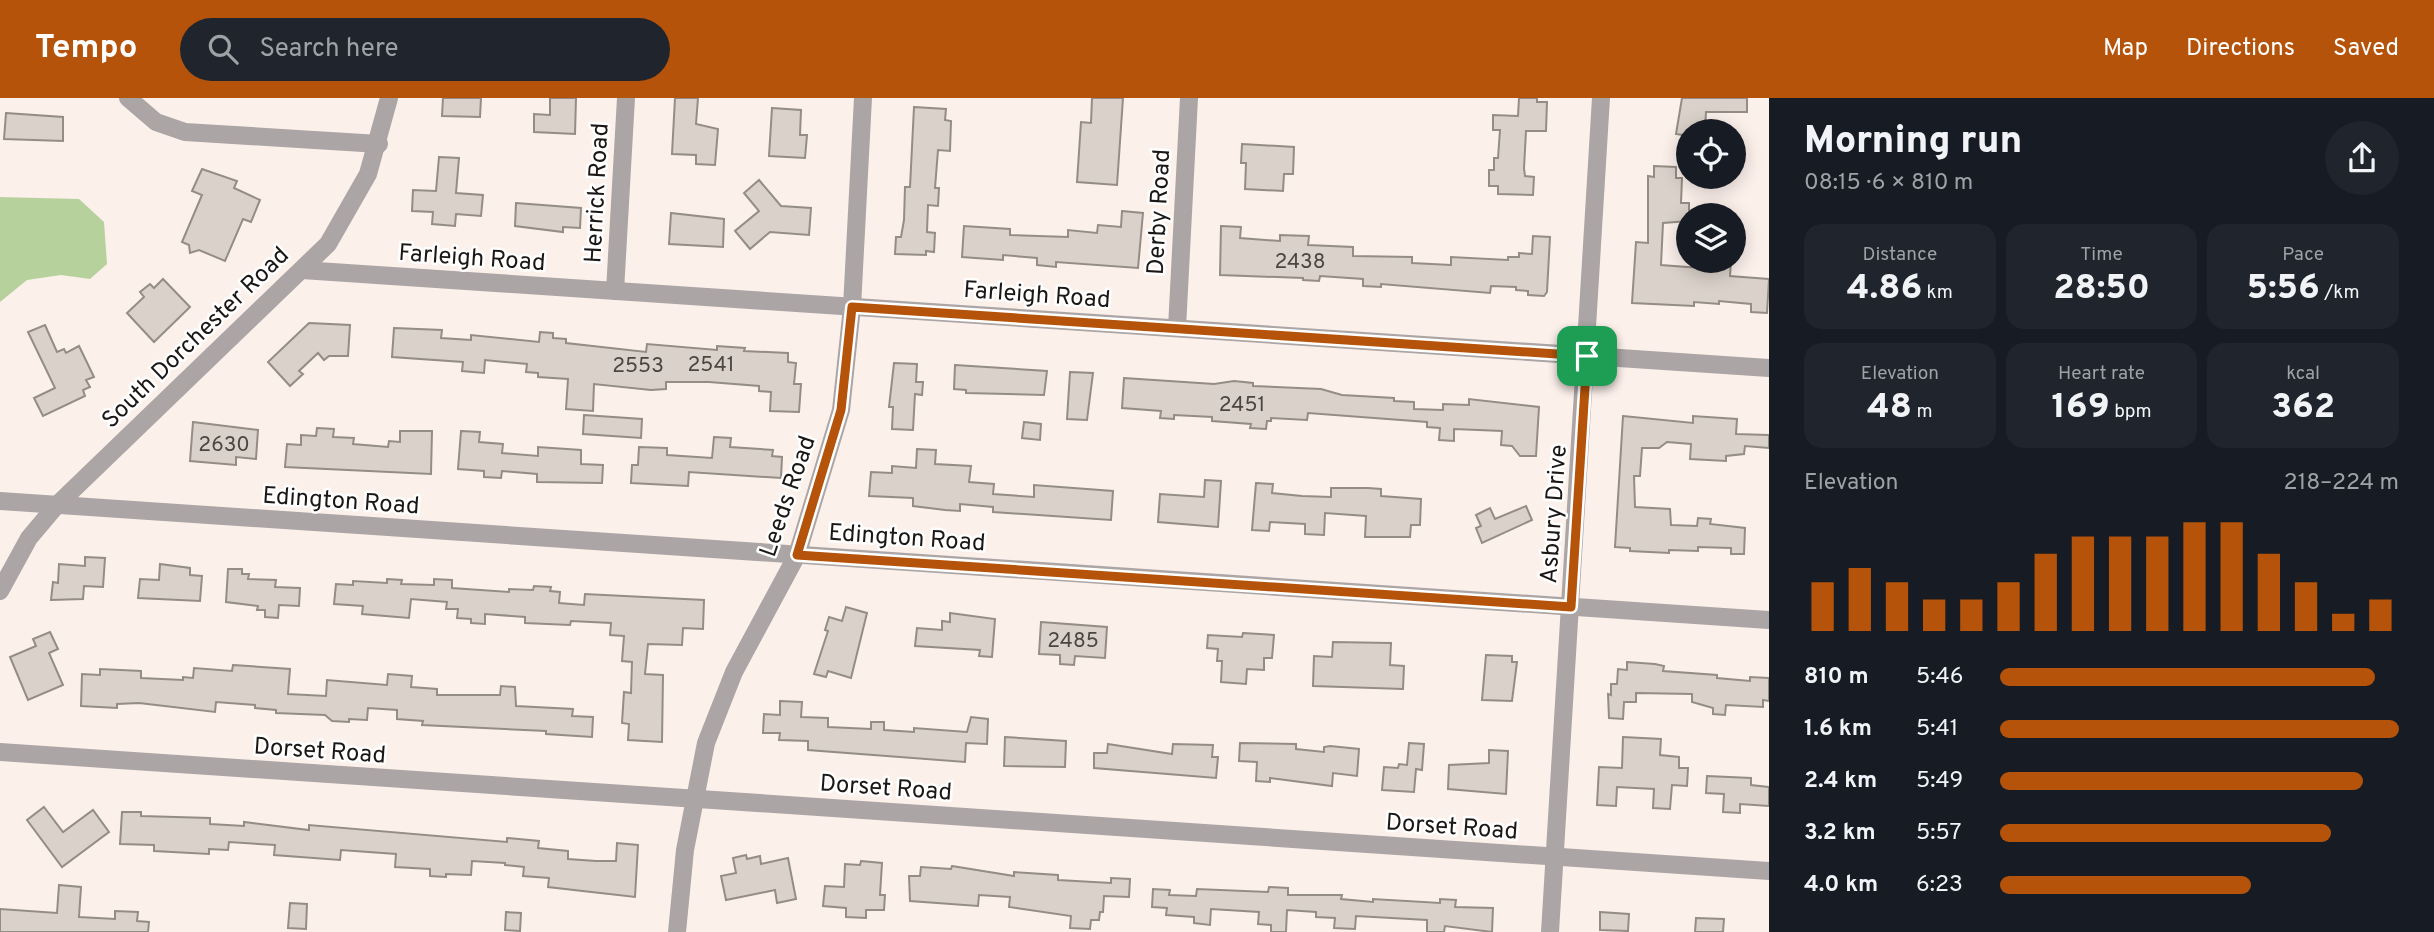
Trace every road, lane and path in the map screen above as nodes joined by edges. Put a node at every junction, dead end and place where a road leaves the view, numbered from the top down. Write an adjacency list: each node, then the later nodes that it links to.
1 (128, 98): 7 (street)
2 (389, 98): 7 (street, South Dorchester Road)
3 (626, 98): 9 (street, Herrick Road)
4 (863, 98): 10 (street, Leeds Road)
5 (1189, 98): 11 (street, Derby Road)
6 (1601, 98): 12 (street, Asbury Drive)
7 (379, 144): 8 (street, South Dorchester Road)
8 (302, 270): 9 (street, Farleigh Road); 15 (street, South Dorchester Road)
9 (615, 291): 10 (street, Farleigh Road)
10 (852, 307): 11 (street, Farleigh Road); 16 (street, Leeds Road)
11 (1177, 328): 12 (street, Farleigh Road)
12 (1587, 356): 13 (street, Farleigh Road); 18 (street, Asbury Drive)
13 (1769, 368)
14 (0, 501): 15 (street, Edington Road)
15 (56, 506): 16 (street, Edington Road); 17 (street, South Dorchester Road)
16 (797, 555): 18 (street, Edington Road); 21 (street, Leeds Road)
17 (0, 591)
18 (1571, 607): 19 (street, Edington Road); 22 (street, Asbury Drive)
19 (1769, 620)
20 (0, 752): 21 (street, Dorset Road)
21 (693, 798): 22 (street, Dorset Road); 24 (street, Leeds Road)
22 (1555, 857): 23 (street, Dorset Road); 25 (street, Asbury Drive)
23 (1769, 872)
24 (677, 932)
25 (1550, 932)

